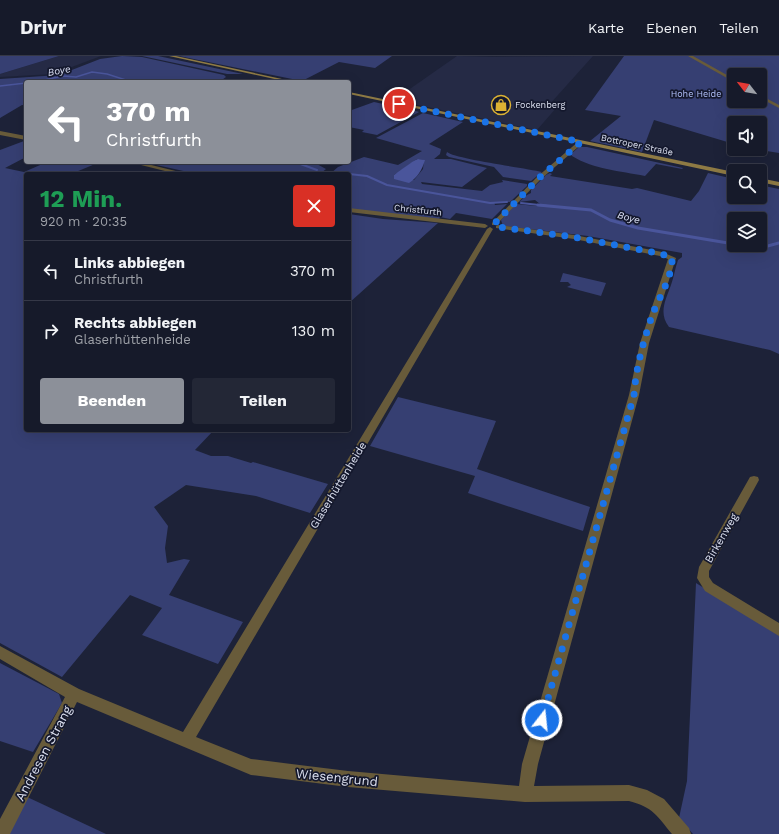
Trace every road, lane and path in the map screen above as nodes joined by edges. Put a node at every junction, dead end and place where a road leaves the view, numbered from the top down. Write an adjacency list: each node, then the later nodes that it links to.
1 (171, 56): 4 (main road)
2 (690, 56): 3 (street)
3 (727, 77)
4 (285, 80)
5 (351, 93): 10 (main road, Bottroper Straße)
6 (767, 100): 7 (street)
7 (779, 107)
8 (0, 133): 9 (street)
9 (24, 138)
10 (581, 142): 13 (main road, Bottroper Straße); 17 (street, Glaserhüttenheide)
11 (141, 164): 12 (street)
12 (176, 172)
13 (727, 173)
14 (767, 181): 15 (main road)
15 (779, 184)
16 (351, 210): 17 (street, Christfurth)
17 (492, 227): 22 (street, Glaserhüttenheide); 23 (street, Christfurth)
18 (754, 480): 19 (street, Birkenweg)
19 (779, 630)
20 (0, 652): 21 (street, Wiesengrund)
21 (74, 694): 22 (street, Wiesengrund); 24 (street, Andresen Strang)
22 (186, 741): 23 (street, Wiesengrund)
23 (525, 794): 25 (street, Wiesengrund)
24 (1, 834)
25 (683, 834)

